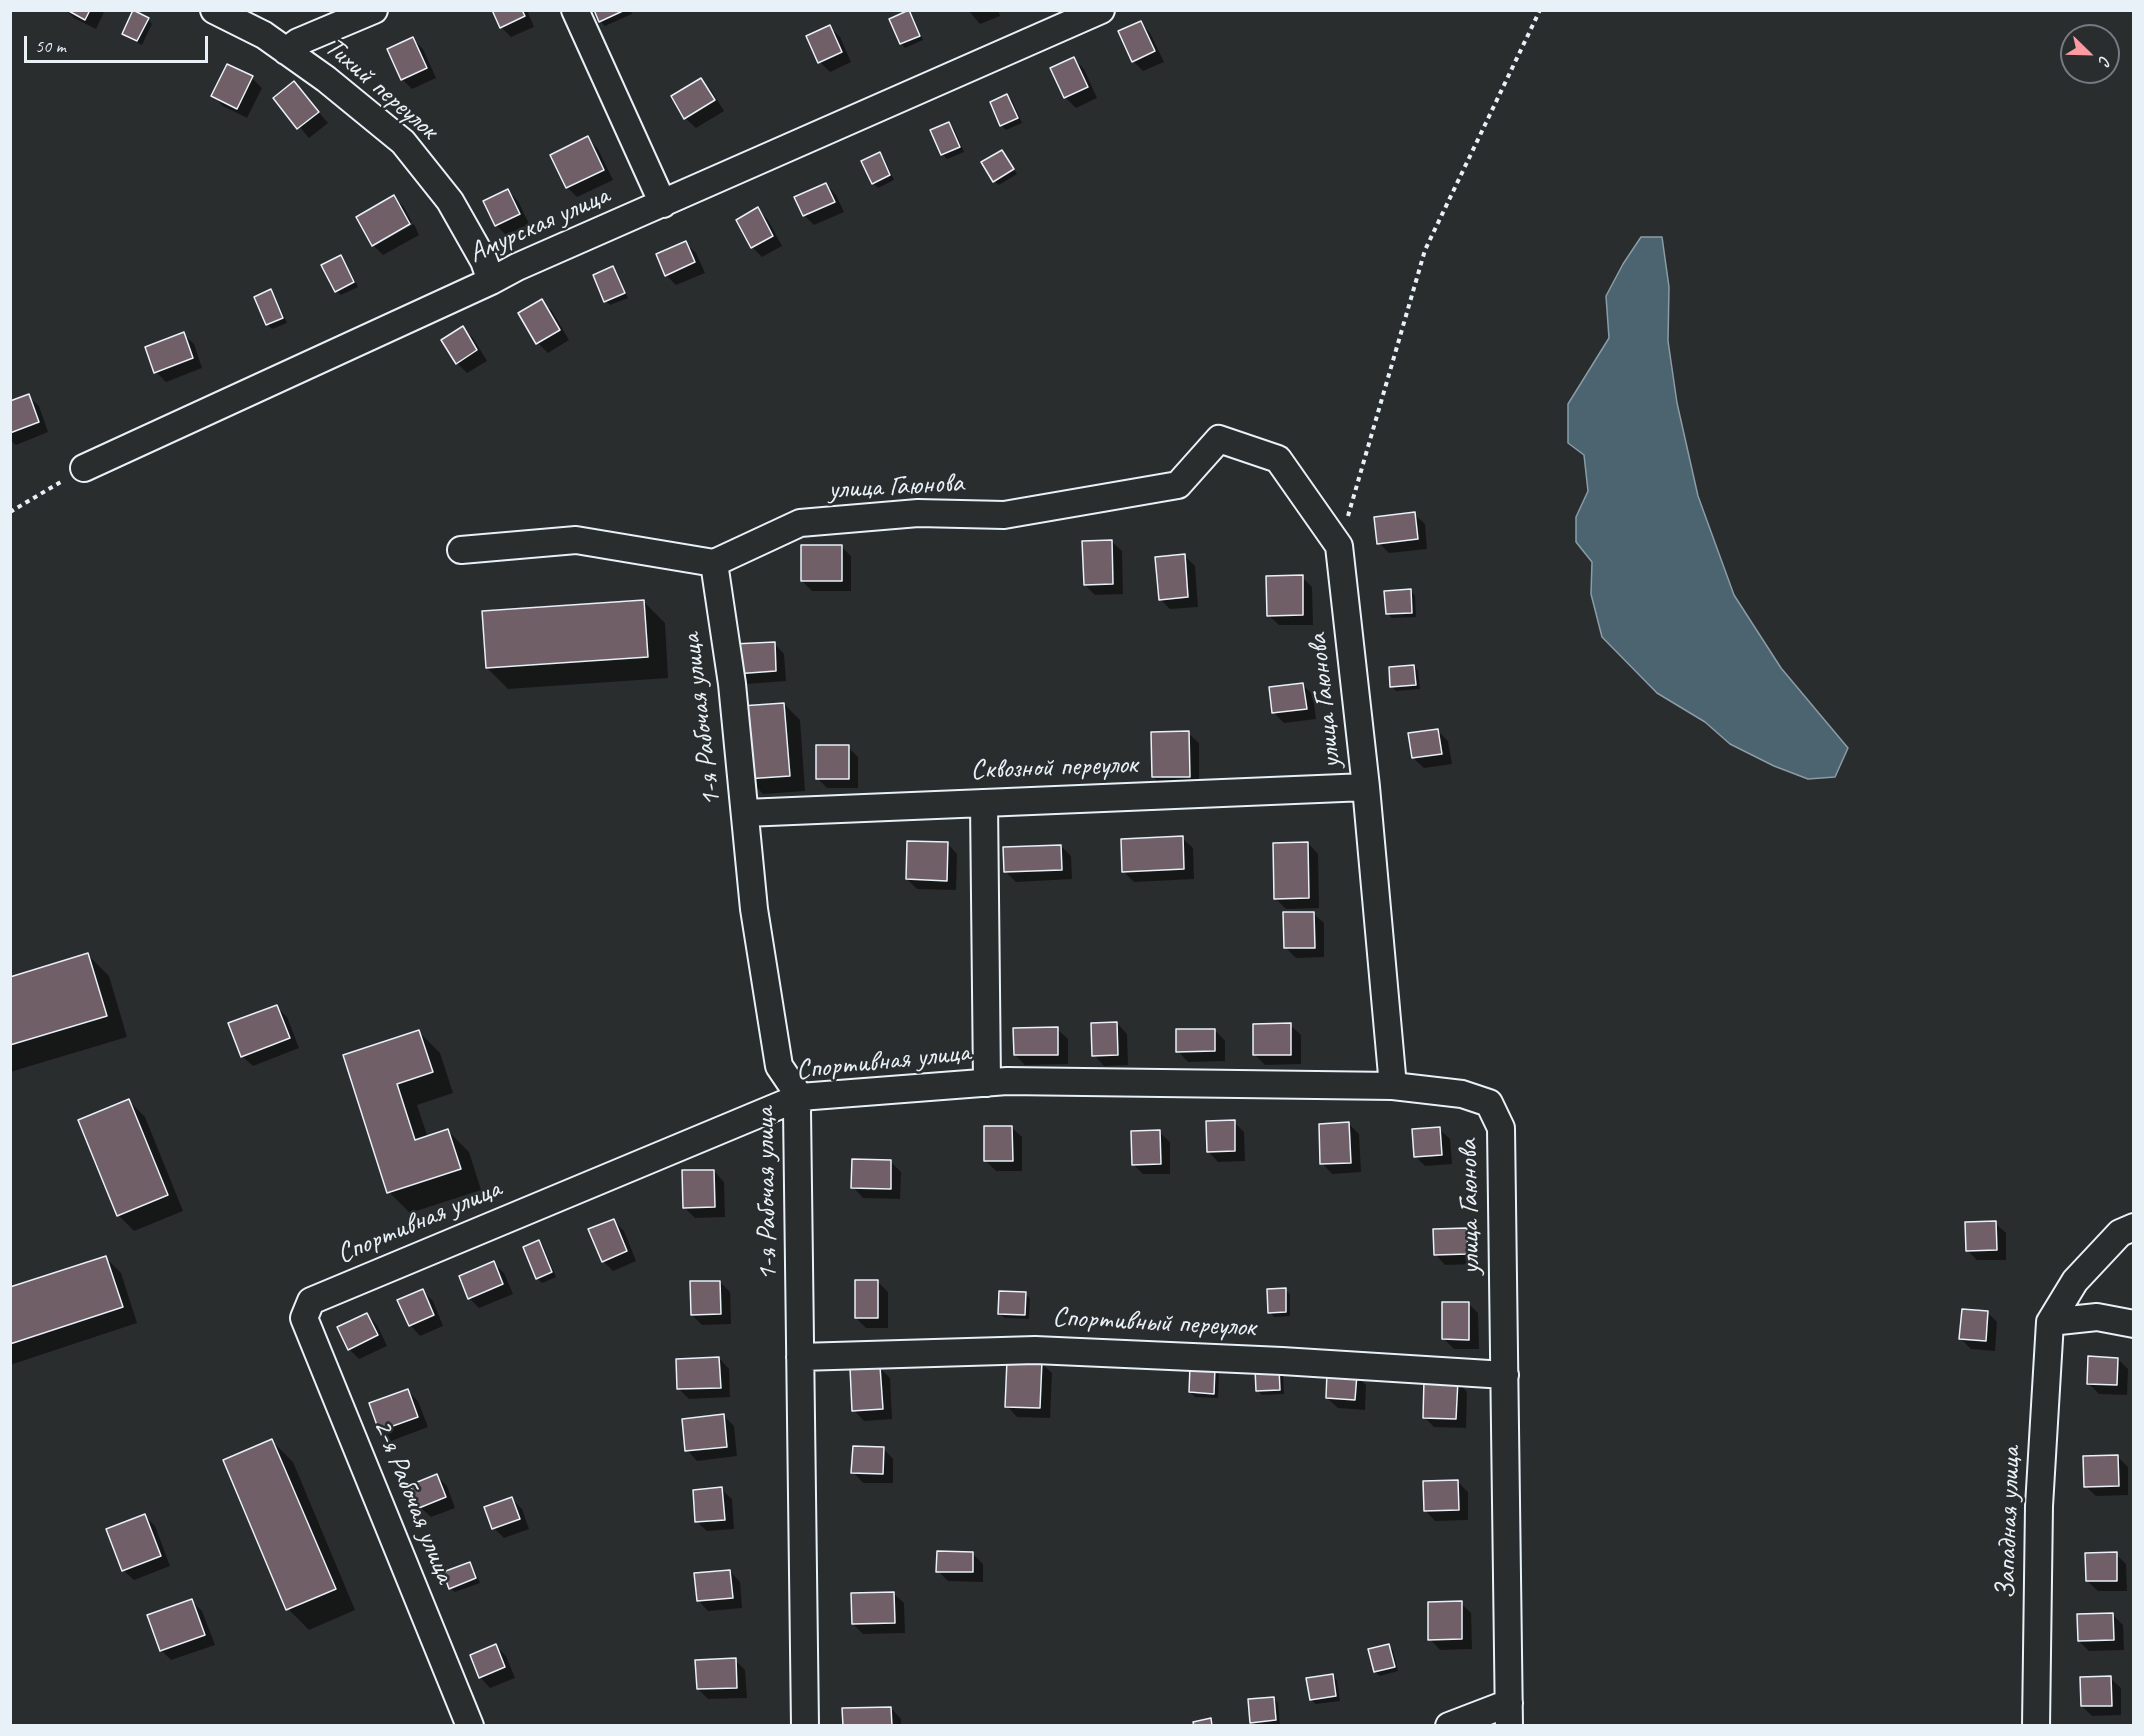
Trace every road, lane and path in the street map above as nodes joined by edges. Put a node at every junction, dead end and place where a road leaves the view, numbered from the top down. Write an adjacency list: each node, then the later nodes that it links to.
1 (214, 10): 6 (street, Тихий переулок)
2 (374, 10): 6 (street)
3 (575, 10): 7 (street)
4 (1101, 10): 7 (street, Амурская улица)
5 (1540, 10): 11 (path)
6 (286, 51): 8 (street, Тихий переулок)
7 (663, 204): 8 (street, Амурская улица)
8 (491, 281): 9 (street, Амурская улица)
9 (84, 468): 10 (path)
10 (10, 512)
11 (1339, 546): 13 (street, улица Гаюнова); 14 (street, улица Гаюнова)
12 (461, 550): 13 (street)
13 (714, 563): 16 (street, 1-я Рабочая улица)
14 (1366, 787): 15 (street, Сквозной переулок); 18 (street, улица Гаюнова)
15 (984, 802): 16 (street, Сквозной переулок); 17 (street)
16 (745, 813): 19 (street, 1-я Рабочая улица)
17 (987, 1083): 18 (street, Спортивная улица); 19 (street, Спортивная улица)
18 (1393, 1086): 25 (street, улица Гаюнова)
19 (800, 1097): 21 (street, Спортивная улица); 24 (street, 1-я Рабочая улица)
20 (2133, 1227): 22 (street)
21 (311, 1301): 27 (street, 2-я Рабочая улица)
22 (2050, 1322): 23 (street); 30 (street, Западная улица)
23 (2133, 1324)
24 (800, 1357): 25 (street, Спортивный переулок); 28 (street, 1-я Рабочая улица)
25 (1505, 1375): 26 (street, улица Гаюнова)
26 (1509, 1714): 29 (street)
27 (470, 1725)
28 (805, 1725)
29 (1449, 1725)
30 (2036, 1725)

